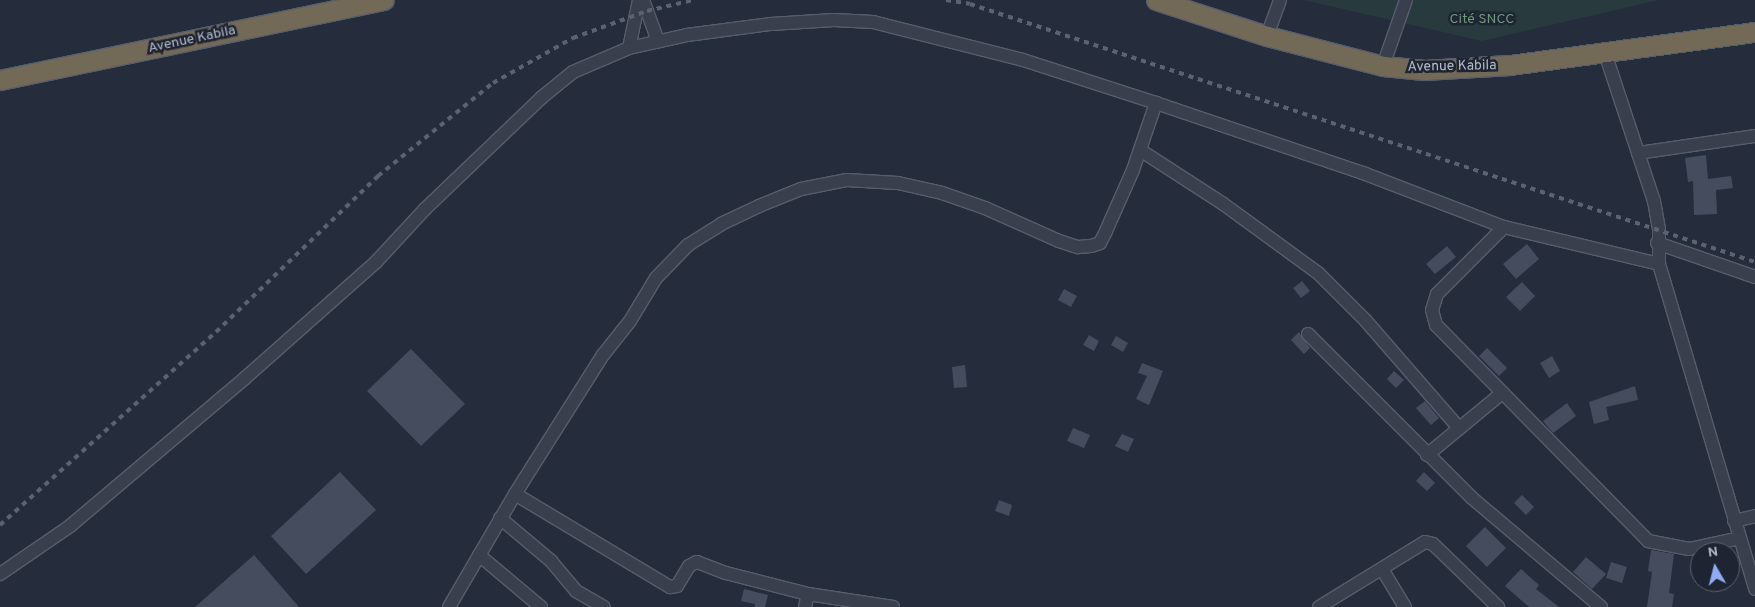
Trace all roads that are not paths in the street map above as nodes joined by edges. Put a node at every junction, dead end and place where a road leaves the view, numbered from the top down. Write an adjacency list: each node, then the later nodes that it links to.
1 (384, 0): 13 (highway, Avenue Kabila)
2 (639, 0): 10 (street)
3 (643, 0): 9 (street)
4 (1156, 0): 8 (highway, Avenue Kabila)
5 (1280, 0): 8 (street)
6 (1406, 0): 12 (street)
7 (1755, 32): 11 (highway, Avenue Kabila)
8 (1267, 36): 12 (highway, Avenue Kabila)
9 (658, 41): 10 (street); 14 (street)
10 (629, 48): 33 (street)
11 (1605, 53): 12 (highway, Avenue Kabila); 17 (street)
12 (1383, 66)
13 (0, 80)
14 (1156, 103): 16 (street); 18 (street)
15 (1755, 136): 17 (street)
16 (1140, 150): 24 (street); 26 (street)
17 (1638, 153): 19 (street)
18 (1504, 227): 20 (street); 23 (street)
19 (1657, 243): 20 (street); 21 (street)
20 (1659, 264): 29 (street)
21 (1755, 277)
22 (1308, 334): 25 (street)
23 (1501, 394): 24 (street); 30 (street)
24 (1459, 428): 25 (street)
25 (1427, 454): 44 (street)
26 (515, 494): 28 (street); 35 (street)
27 (1755, 516): 29 (street)
28 (500, 518): 31 (street); 38 (street)
29 (1734, 521): 30 (street)
30 (1740, 538): 34 (street)
31 (479, 555): 36 (street); 37 (street)
32 (1382, 569): 41 (street); 42 (street); 43 (street)
33 (0, 574)
34 (1755, 589)
35 (808, 594): 39 (street); 40 (street)
36 (449, 607)
37 (541, 607)
38 (604, 607)
39 (805, 607)
40 (892, 607)
41 (1319, 607)
42 (1405, 607)
43 (1498, 607)
44 (1602, 607)

